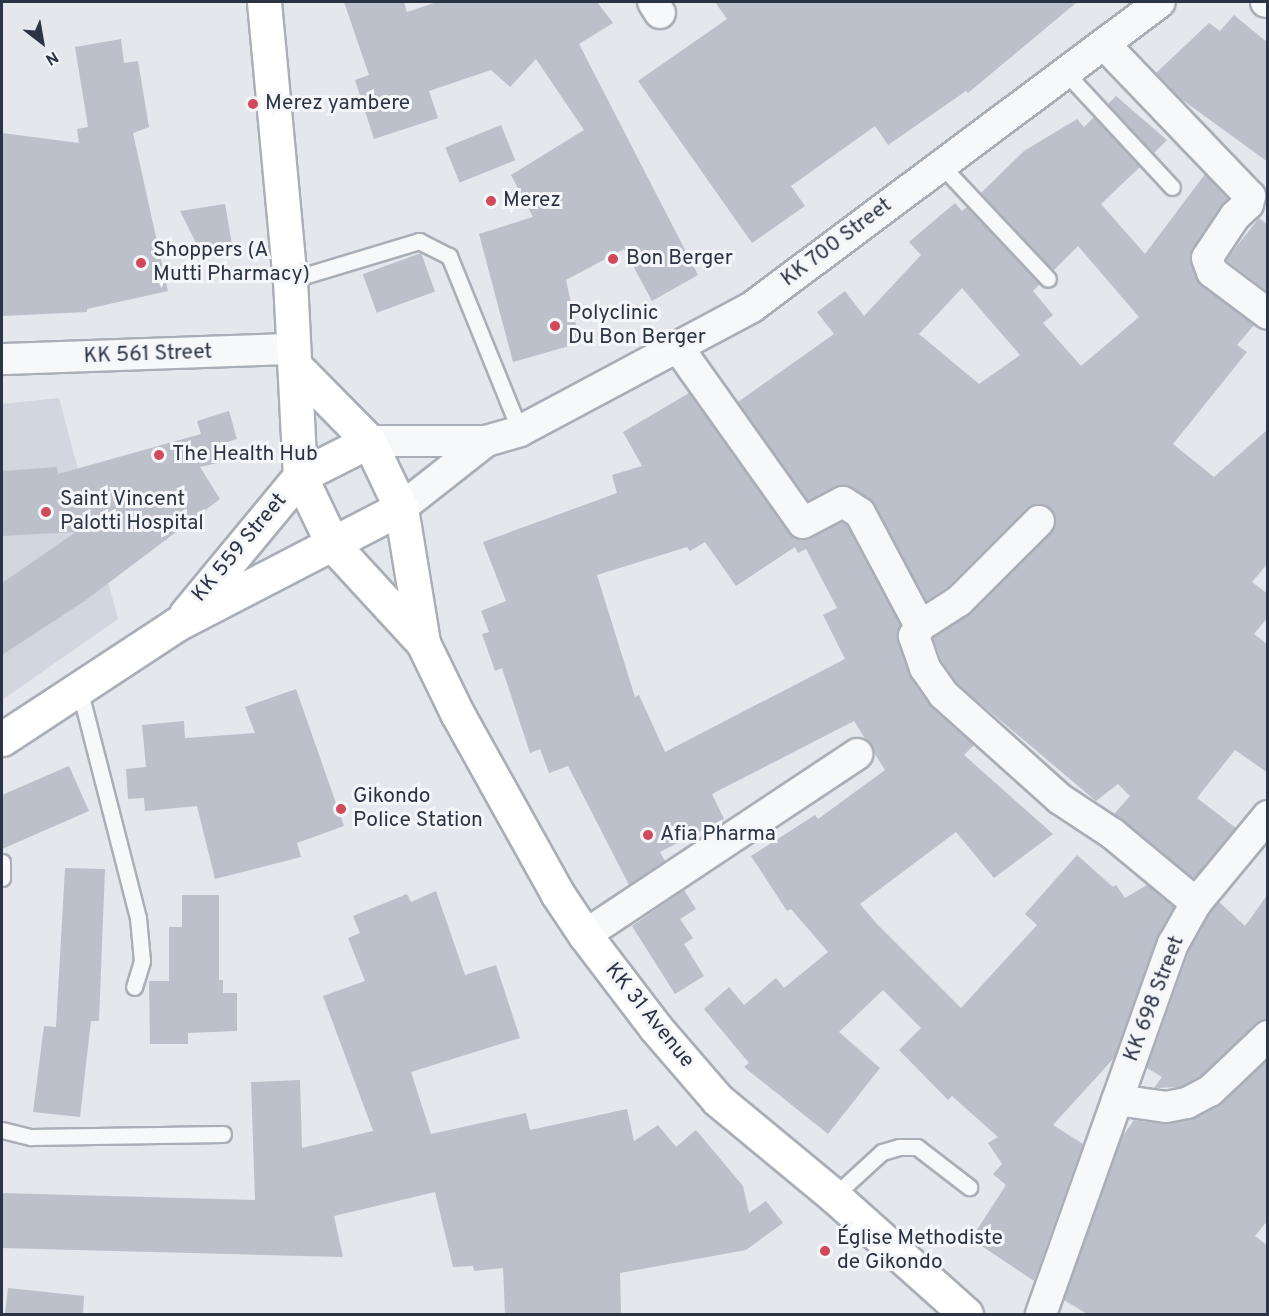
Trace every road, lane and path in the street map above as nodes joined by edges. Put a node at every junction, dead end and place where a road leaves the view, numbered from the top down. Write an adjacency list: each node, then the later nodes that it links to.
1 (264, 2): 8 (main road, KK 31 Avenue)
2 (1160, 2): 3 (street, KK 700 Street)
3 (1104, 44): 4 (street, KK 700 Street); 9 (street)
4 (1065, 72): 5 (street, KK 700 Street); 6 (lane)
5 (941, 165): 7 (lane); 10 (street, KK 700 Street)
6 (1172, 187)
7 (1048, 279)
8 (290, 280): 12 (main road, KK 31 Avenue); 13 (lane)
9 (1268, 314)
10 (677, 346): 13 (street, KK 700 Street); 21 (street)
11 (2, 359): 12 (street, KK 561 Street)
12 (296, 359): 14 (main road, KK 31 Avenue); 16 (main road, KK 31 Avenue)
13 (520, 431): 15 (street, KK 700 Street)
14 (369, 441): 15 (street, KK 700 Street); 16 (main road, KK 559 Street); 17 (main road, KK 31 Avenue)
15 (486, 441): 17 (street, KK 700 Street)
16 (300, 476): 19 (main road, KK 31 Avenue); 20 (main road, KK 559 Street)
17 (401, 508): 19 (main road, KK 559 Street); 22 (main road, KK 31 Avenue)
18 (1039, 521): 21 (street)
19 (333, 545): 20 (main road, KK 559 Street); 22 (main road, KK 31 Avenue)
20 (177, 624): 23 (main road, KK 559 Street)
21 (921, 626): 29 (street)
22 (423, 643): 30 (main road, KK 31 Avenue)
23 (79, 688): 24 (main road, KK 559 Street); 31 (lane)
24 (2, 739)
25 (857, 754): 30 (street)
26 (1268, 816): 29 (street, KK 698 Street)
27 (2, 862): 28 (lane)
28 (2, 878)
29 (1196, 903): 33 (street, KK 698 Street)
30 (585, 935): 37 (main road, KK 31 Avenue)
31 (134, 987)
32 (1268, 1036): 33 (street)
33 (1117, 1100): 39 (street, KK 698 Street)
34 (2, 1130): 35 (lane)
35 (224, 1134)
36 (969, 1186): 37 (lane)
37 (834, 1196): 38 (main road, KK 31 Avenue)
38 (966, 1314)
39 (1041, 1314)

